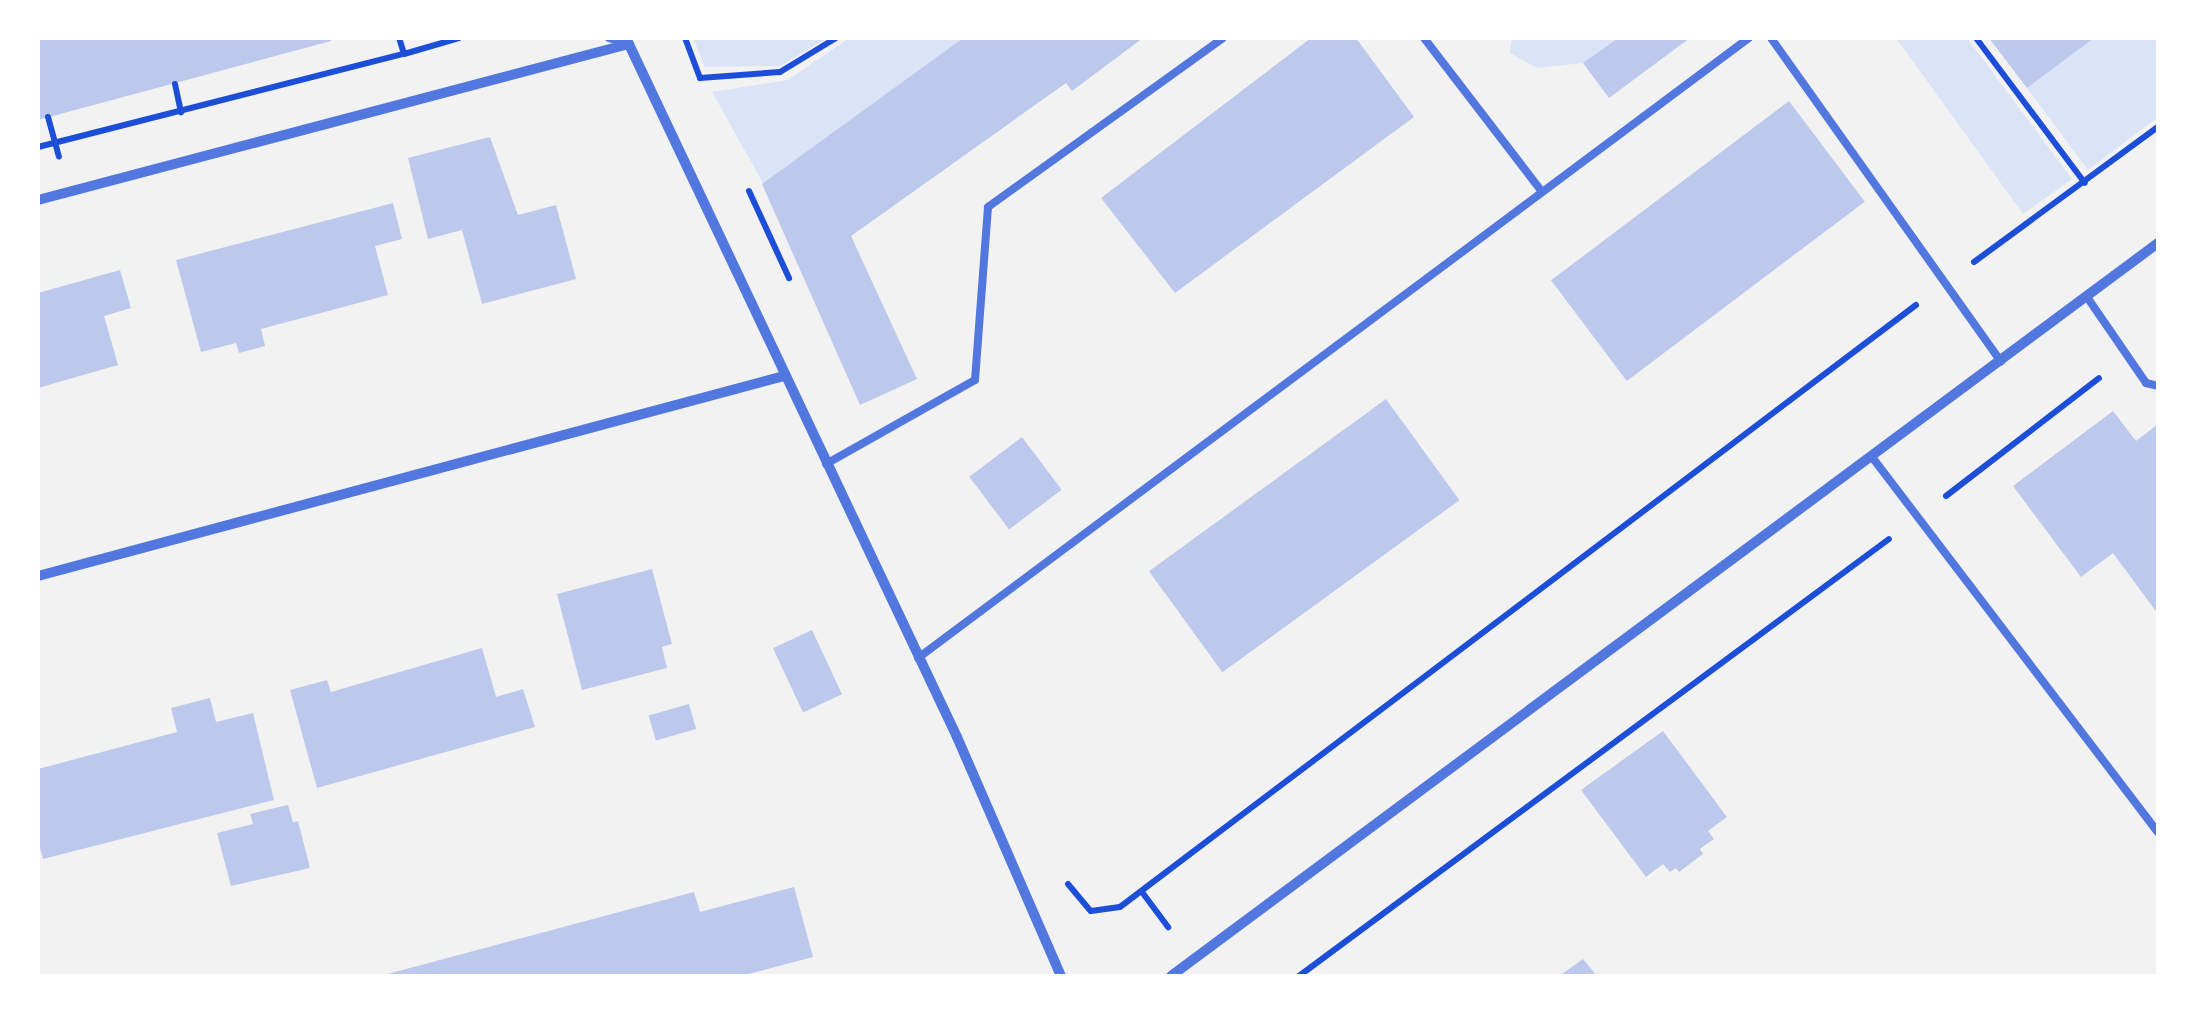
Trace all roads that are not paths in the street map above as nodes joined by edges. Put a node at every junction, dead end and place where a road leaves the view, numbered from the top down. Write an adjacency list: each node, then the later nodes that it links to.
1 (609, 38): 6 (lane)
2 (1223, 38): 15 (lane)
3 (1424, 38): 7 (lane)
4 (1749, 38): 7 (lane)
5 (1771, 38): 11 (lane)
6 (628, 41): 8 (street); 12 (street)
7 (1542, 192): 17 (lane)
8 (38, 200)
9 (2158, 243): 10 (street)
10 (2087, 297): 11 (street); 13 (lane)
11 (2001, 362): 14 (street)
12 (784, 376): 15 (street); 16 (street)
13 (2158, 386)
14 (1872, 457): 18 (lane); 20 (street)
15 (826, 464): 17 (street)
16 (38, 576)
17 (918, 658): 19 (street)
18 (2158, 833)
19 (1062, 976)
20 (1172, 976)

